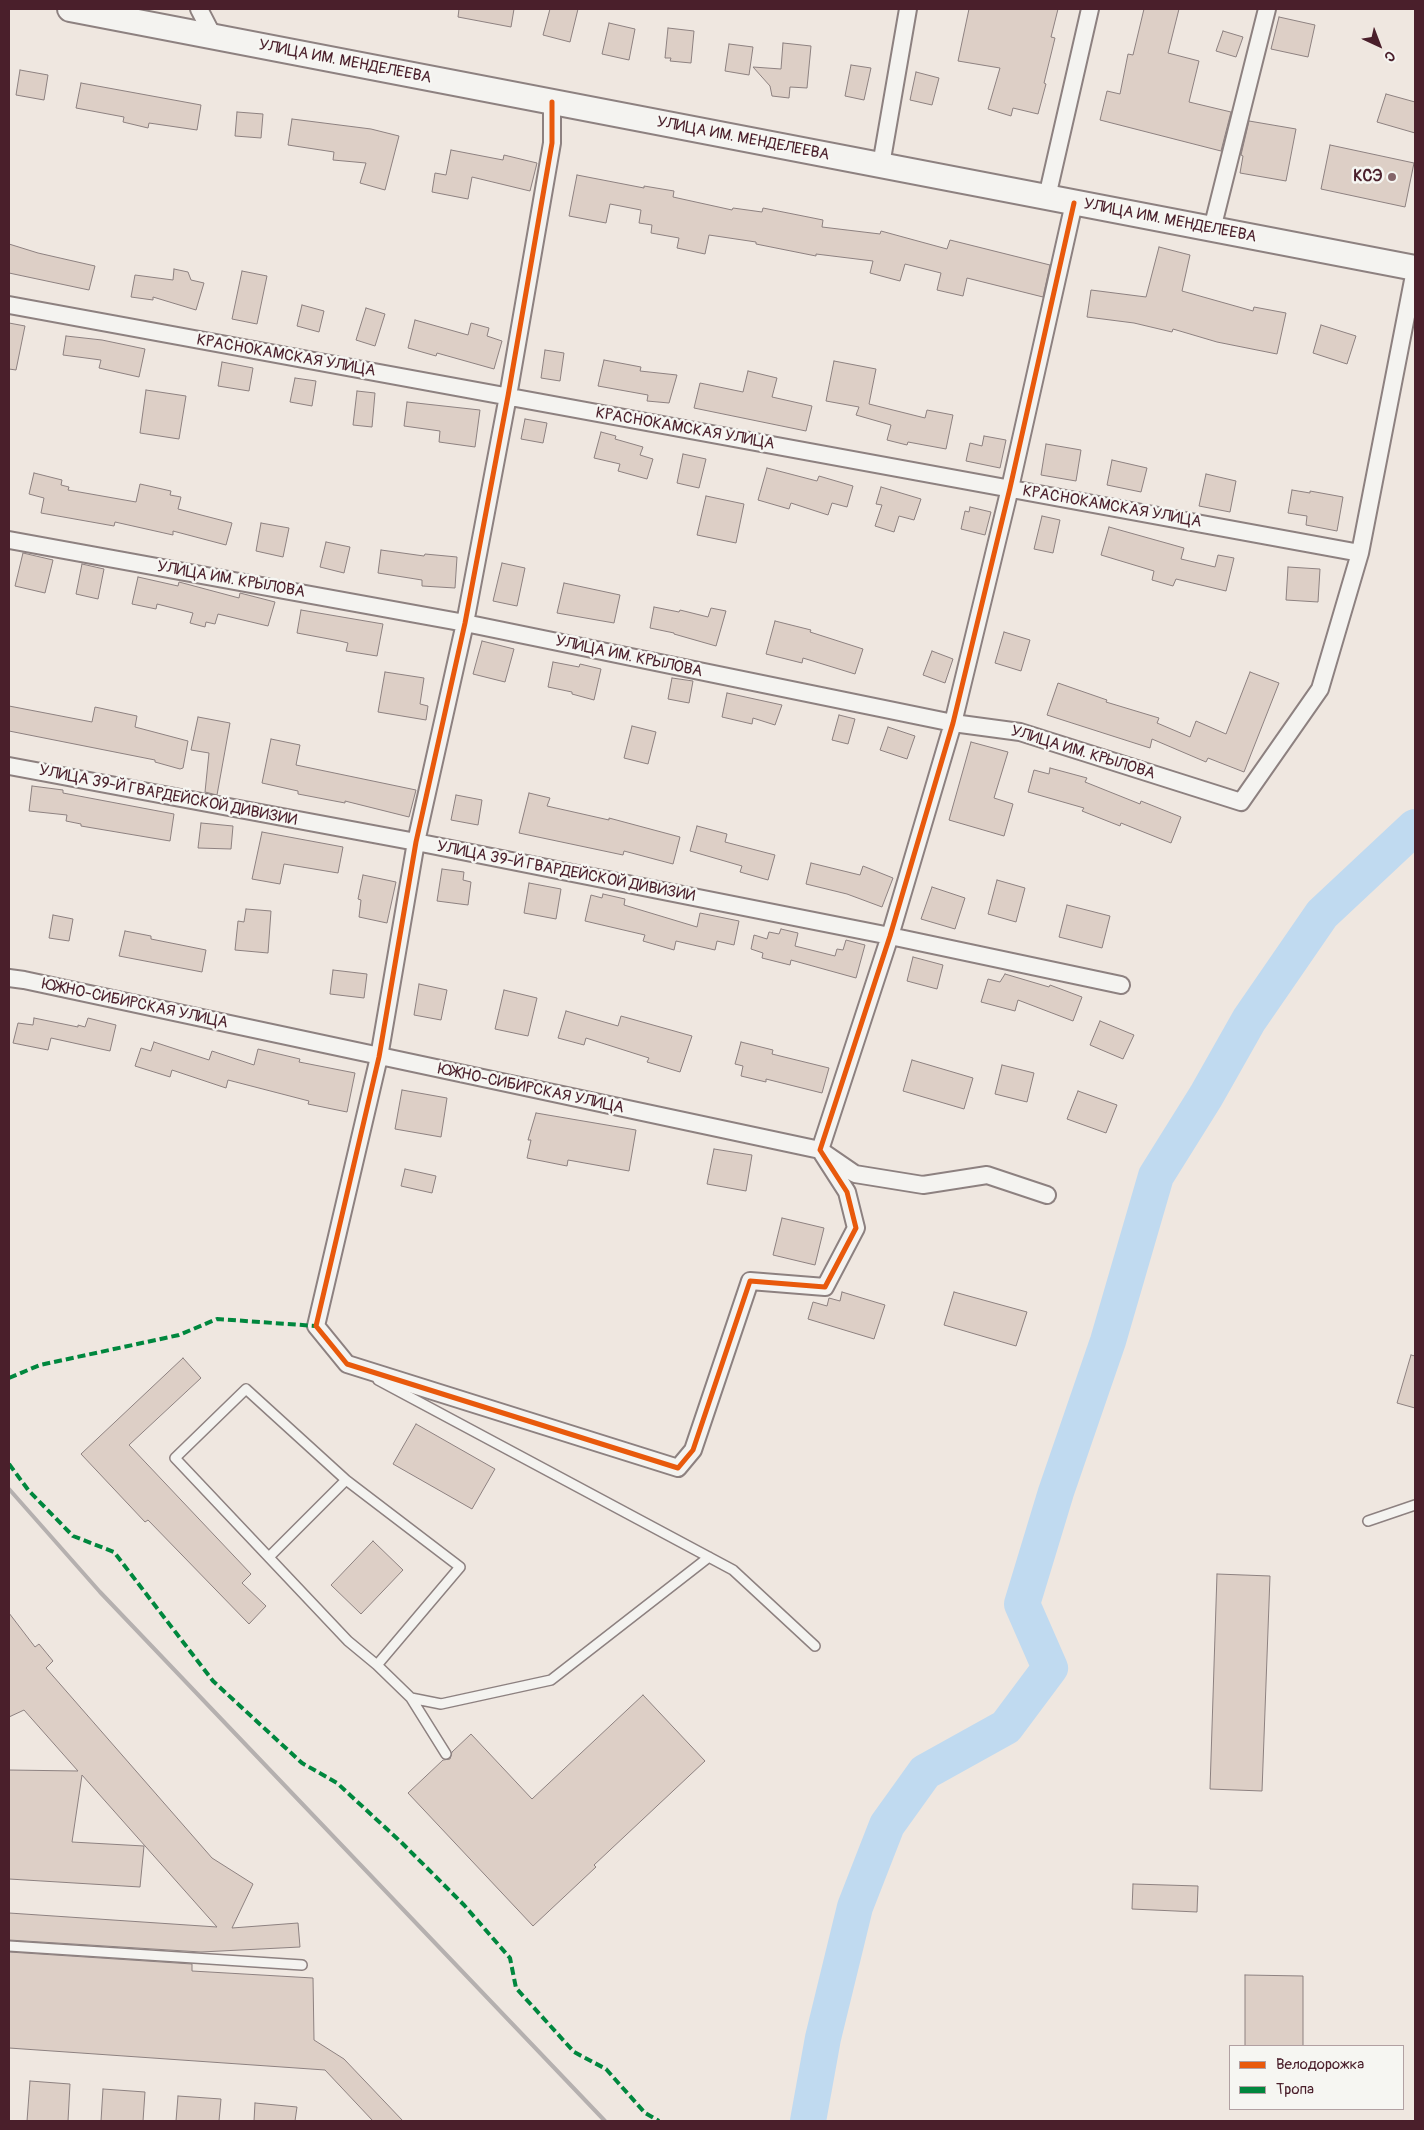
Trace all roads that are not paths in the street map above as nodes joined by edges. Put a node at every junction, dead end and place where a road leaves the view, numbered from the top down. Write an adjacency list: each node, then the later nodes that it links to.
1 (70, 9): 6 (main road, УЛИЦА ИМ. МЕНДЕЛЕЕВА)
2 (199, 9): 6 (street)
3 (908, 9): 8 (street)
4 (1090, 9): 9 (street)
5 (1267, 9): 11 (street)
6 (213, 36): 7 (main road, УЛИЦА ИМ. МЕНДЕЛЕЕВА)
7 (552, 102): 8 (main road, УЛИЦА ИМ. МЕНДЕЛЕЕВА); 14 (street)
8 (881, 165): 9 (main road, УЛИЦА ИМ. МЕНДЕЛЕЕВА)
9 (1047, 197): 10 (main road, УЛИЦА ИМ. МЕНДЕЛЕЕВА)
10 (1074, 203): 11 (main road, УЛИЦА ИМ. МЕНДЕЛЕЕВА); 15 (street)
11 (1212, 229): 12 (main road, УЛИЦА ИМ. МЕНДЕЛЕЕВА)
12 (1415, 269): 17 (street)
13 (9, 306): 14 (street, КРАСНОКАМСКАЯ УЛИЦА)
14 (508, 396): 15 (street, КРАСНОКАМСКАЯ УЛИЦА); 18 (street)
15 (1010, 488): 17 (street, КРАСНОКАМСКАЯ УЛИЦА); 19 (street)
16 (9, 540): 18 (street, УЛИЦА ИМ. КРЫЛОВА)
17 (1360, 553): 19 (street, УЛИЦА ИМ. КРЫЛОВА)
18 (465, 623): 19 (street, УЛИЦА ИМ. КРЫЛОВА); 21 (street)
19 (953, 723): 22 (street)
20 (9, 766): 21 (street, УЛИЦА 39-Й ГВАРДЕЙСКОЙ ДИВИЗИИ)
21 (416, 842): 22 (street, УЛИЦА 39-Й ГВАРДЕЙСКОЙ ДИВИЗИИ); 25 (street)
22 (890, 936): 24 (street, УЛИЦА 39-Й ГВАРДЕЙСКОЙ ДИВИЗИИ); 26 (street)
23 (9, 978): 25 (street, ЮЖНО-СИБИРСКАЯ УЛИЦА)
24 (1121, 984)
25 (379, 1057): 26 (street, ЮЖНО-СИБИРСКАЯ УЛИЦА); 28 (street)
26 (820, 1150): 27 (street, ЮЖНО-СИБИРСКАЯ УЛИЦА); 28 (street)
27 (1047, 1195)
28 (347, 1364): 32 (lane)
29 (346, 1480): 33 (lane); 33 (lane); 35 (lane)
30 (1415, 1505): 31 (lane)
31 (1368, 1521)
32 (709, 1557): 34 (lane); 36 (lane)
33 (269, 1558): 35 (lane)
34 (815, 1646)
35 (377, 1665): 36 (lane)
36 (411, 1698): 37 (lane)
37 (446, 1754)
38 (9, 1946): 39 (lane)
39 (302, 1965)

